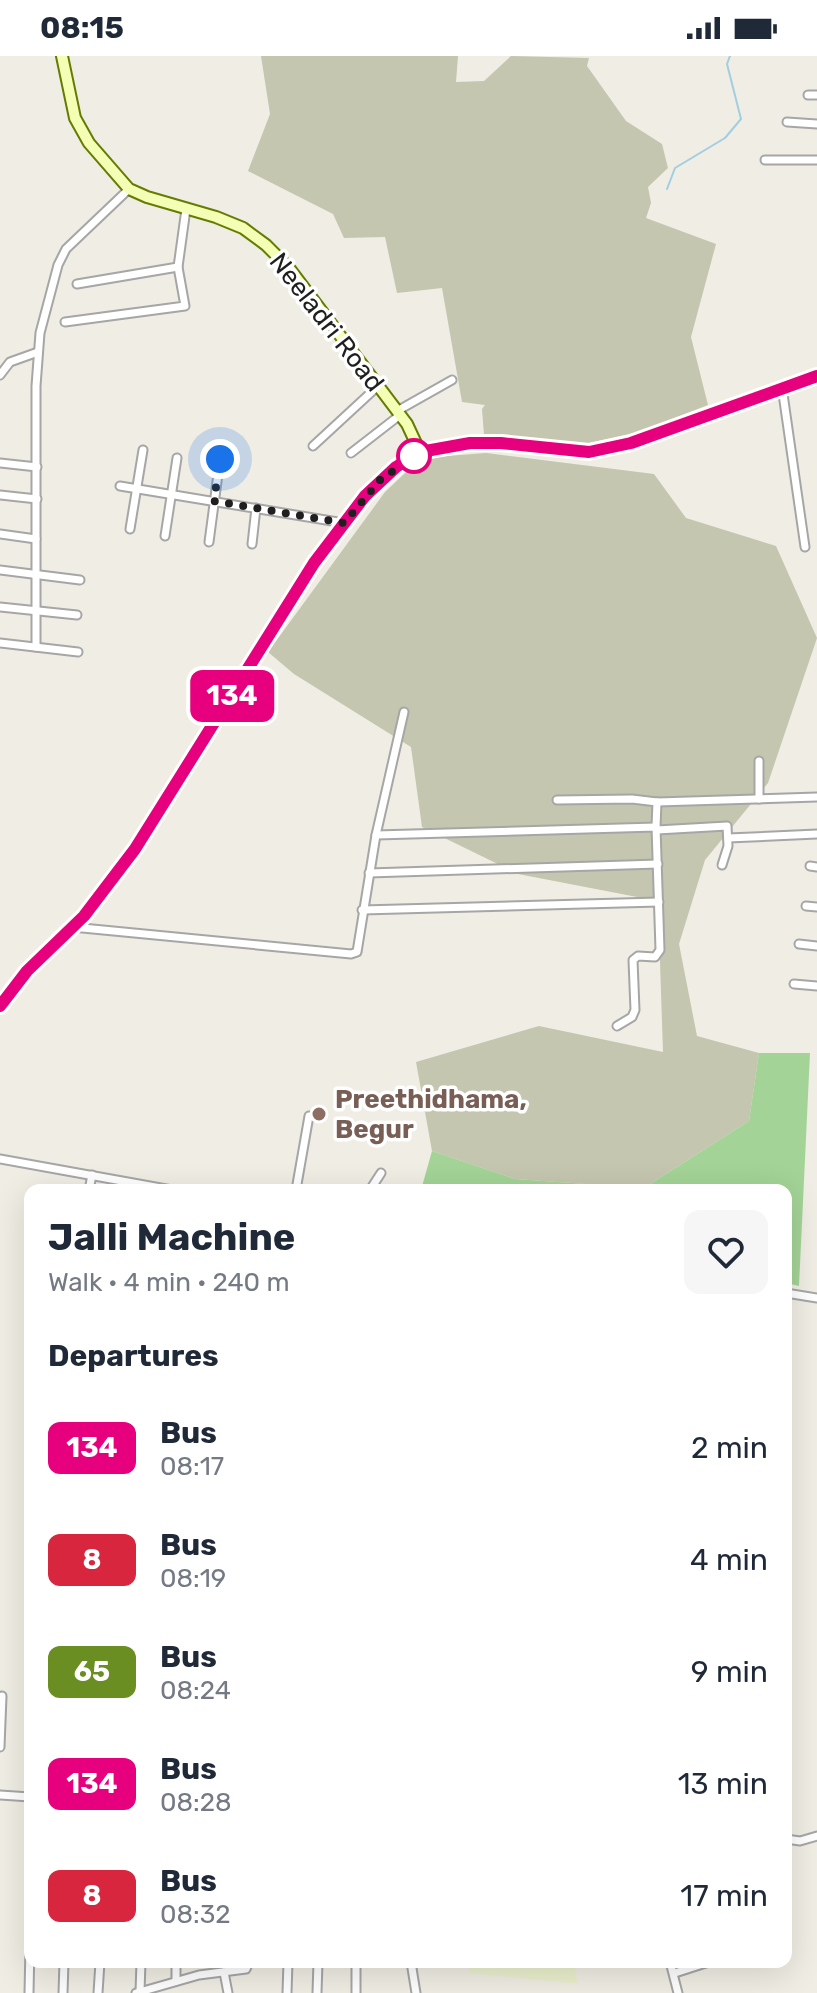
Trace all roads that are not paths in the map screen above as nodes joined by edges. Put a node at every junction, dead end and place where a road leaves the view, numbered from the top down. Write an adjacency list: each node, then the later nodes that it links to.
1 (62, 56): 6 (main road, Neeladri Road)
2 (787, 122): 3 (street)
3 (817, 124)
4 (765, 160): 5 (street)
5 (817, 160)
6 (129, 189): 7 (main road, Neeladri Road); 11 (street)
7 (186, 209): 8 (street); 15 (main road, Neeladri Road)
8 (178, 267): 9 (street); 10 (street)
9 (77, 284)
10 (65, 322)
11 (38, 352): 12 (street); 25 (street)
12 (0, 375)
13 (817, 376): 16 (main road)
14 (452, 380): 17 (street)
15 (378, 386): 17 (main road, Neeladri Road); 18 (street)
16 (782, 387): 20 (main road); 40 (street)
17 (398, 413): 20 (main road, Neeladri Road); 21 (street)
18 (313, 446)
19 (143, 450): 27 (street)
20 (420, 452): 33 (main road)
21 (351, 453)
22 (177, 458): 28 (street)
23 (220, 459): 31 (street)
24 (0, 463): 25 (street)
25 (37, 467): 30 (street)
26 (120, 486): 27 (street)
27 (136, 489): 28 (street); 34 (street)
28 (171, 494): 31 (street); 36 (street)
29 (0, 495): 30 (street)
30 (37, 499): 37 (street)
31 (214, 501): 32 (street); 38 (street)
32 (256, 508): 33 (street); 39 (street)
33 (344, 523): 67 (main road)
34 (130, 529)
35 (0, 534): 37 (street)
36 (165, 536)
37 (36, 539): 42 (street)
38 (209, 542)
39 (252, 544)
40 (805, 547)
41 (0, 570): 42 (street)
42 (36, 574): 43 (street); 45 (street)
43 (80, 580)
44 (0, 607): 45 (street)
45 (36, 610): 46 (street); 48 (street)
46 (77, 615)
47 (0, 643): 48 (street)
48 (36, 647): 49 (street)
49 (78, 652)
50 (404, 712): 58 (street)
51 (759, 761): 53 (street)
52 (817, 797): 53 (street)
53 (759, 799): 55 (street)
54 (557, 800): 55 (street)
55 (657, 802): 56 (street)
56 (657, 828): 58 (street); 59 (street); 60 (street)
57 (817, 834): 59 (street)
58 (376, 835): 62 (street)
59 (728, 838): 61 (street)
60 (658, 864): 62 (street); 63 (street)
61 (722, 865)
62 (369, 873): 66 (street)
63 (659, 902): 66 (street); 73 (street)
64 (806, 906): 65 (street)
65 (817, 907)
66 (362, 910): 67 (street)
67 (72, 927): 72 (main road)
68 (799, 944): 69 (street)
69 (817, 946)
70 (794, 984): 71 (street)
71 (817, 986)
72 (0, 1006)
73 (617, 1026)
74 (309, 1116): 80 (street)
75 (0, 1159): 77 (street)
76 (381, 1173): 81 (street)
77 (92, 1175): 78 (street); 79 (street)
78 (90, 1184)
79 (140, 1184)
80 (297, 1184)
81 (374, 1184)
82 (792, 1294): 83 (street)
83 (817, 1298)
84 (2, 1696): 85 (street)
85 (0, 1747)
86 (0, 1795): 87 (street)
87 (24, 1797)
88 (817, 1836): 89 (street)
89 (792, 1840)
90 (30, 1968): 108 (street)
91 (64, 1968): 109 (street)
92 (100, 1968): 110 (street)
93 (140, 1968): 107 (street)
94 (176, 1968): 106 (street)
95 (212, 1968): 104 (street)
96 (246, 1968): 103 (street)
97 (288, 1968): 112 (street)
98 (318, 1968): 113 (street)
99 (356, 1968): 114 (street)
100 (412, 1968): 115 (street)
101 (673, 1968): 105 (street)
102 (690, 1968): 105 (street)
103 (224, 1972): 104 (street); 111 (street)
104 (212, 1973): 106 (street)
105 (675, 1973): 116 (street)
106 (176, 1981): 107 (street)
107 (138, 1992)
108 (29, 1993)
109 (63, 1993)
110 (98, 1993)
111 (228, 1993)
112 (287, 1993)
113 (317, 1993)
114 (356, 1993)
115 (416, 1993)
116 (678, 1993)

